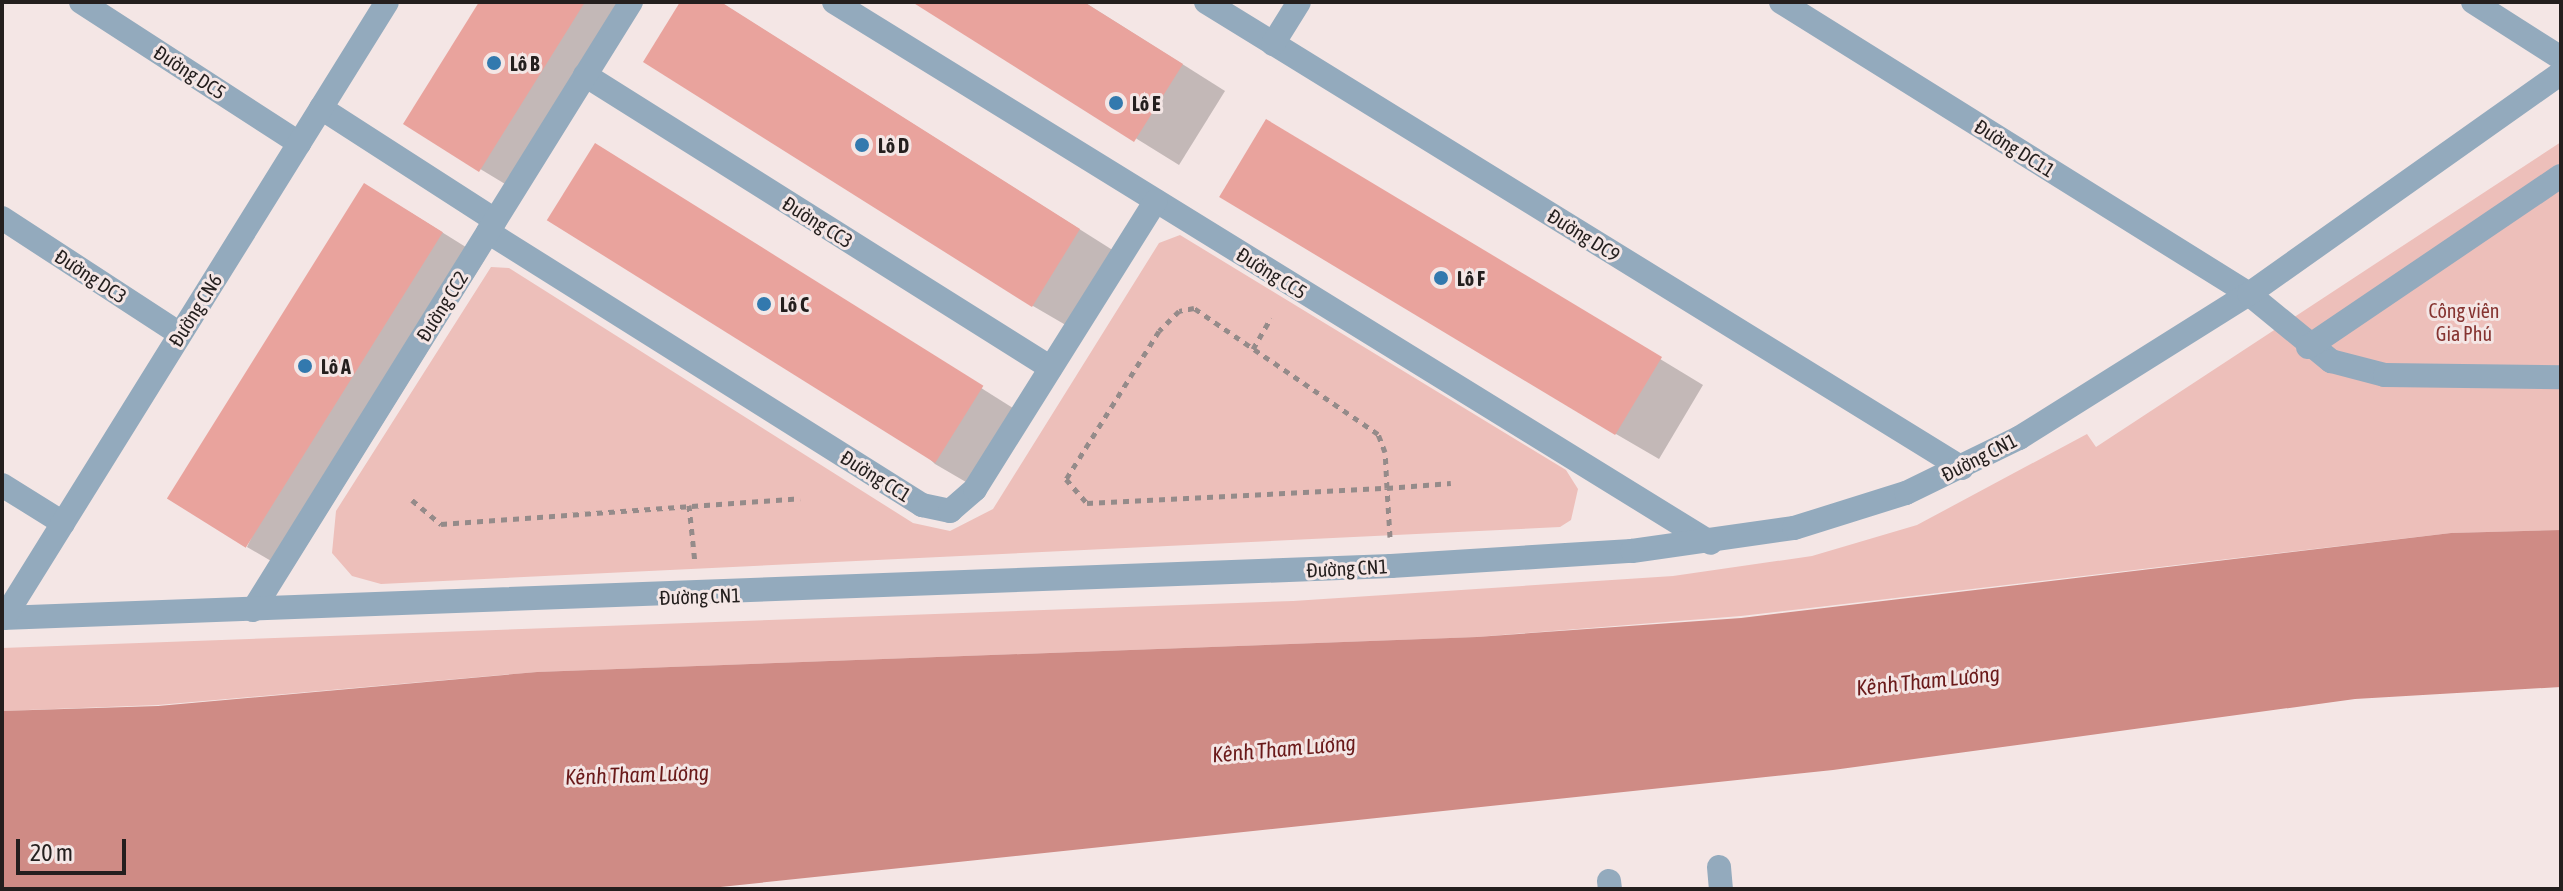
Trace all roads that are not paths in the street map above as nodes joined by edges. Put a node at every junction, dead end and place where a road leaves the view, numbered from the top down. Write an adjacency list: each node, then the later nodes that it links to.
1 (81, 2): 14 (street, Đường DC5)
2 (387, 2): 13 (street, Đường CN6)
3 (631, 2): 12 (street, Đường CC2)
4 (834, 2): 16 (street, Đường CC5)
5 (1206, 2): 9 (street, Đường DC9)
6 (1299, 2): 9 (street)
7 (1781, 2): 19 (street, Đường DC11)
8 (2473, 2): 10 (street)
9 (1273, 44): 24 (street, Đường DC9)
10 (2561, 58)
11 (2561, 73): 19 (street, Đường CN1)
12 (585, 75): 18 (street, Đường CC2); 22 (street, Đường CC3)
13 (321, 108): 14 (street, Đường CN6); 18 (street, Đường CC1)
14 (299, 143): 20 (street, Đường CN6)
15 (2561, 176): 21 (street)
16 (1156, 201): 22 (street, Đường CC1); 27 (street, Đường CC5)
17 (2, 218): 20 (street, Đường DC3)
18 (492, 226): 22 (street, Đường CC1); 28 (street, Đường CC2)
19 (2249, 294): 21 (street, Đường DC11); 24 (street, Đường CN1)
20 (180, 334): 26 (street, Đường CN6)
21 (2308, 347): 23 (street)
22 (1051, 368)
23 (2561, 377)
24 (1962, 468): 27 (street, Đường CN1)
25 (2, 485): 26 (street)
26 (63, 523): 29 (street, Đường CN6)
27 (1711, 543): 28 (street, Đường CN1)
28 (253, 610): 29 (street, Đường CN1)
29 (3, 618)

